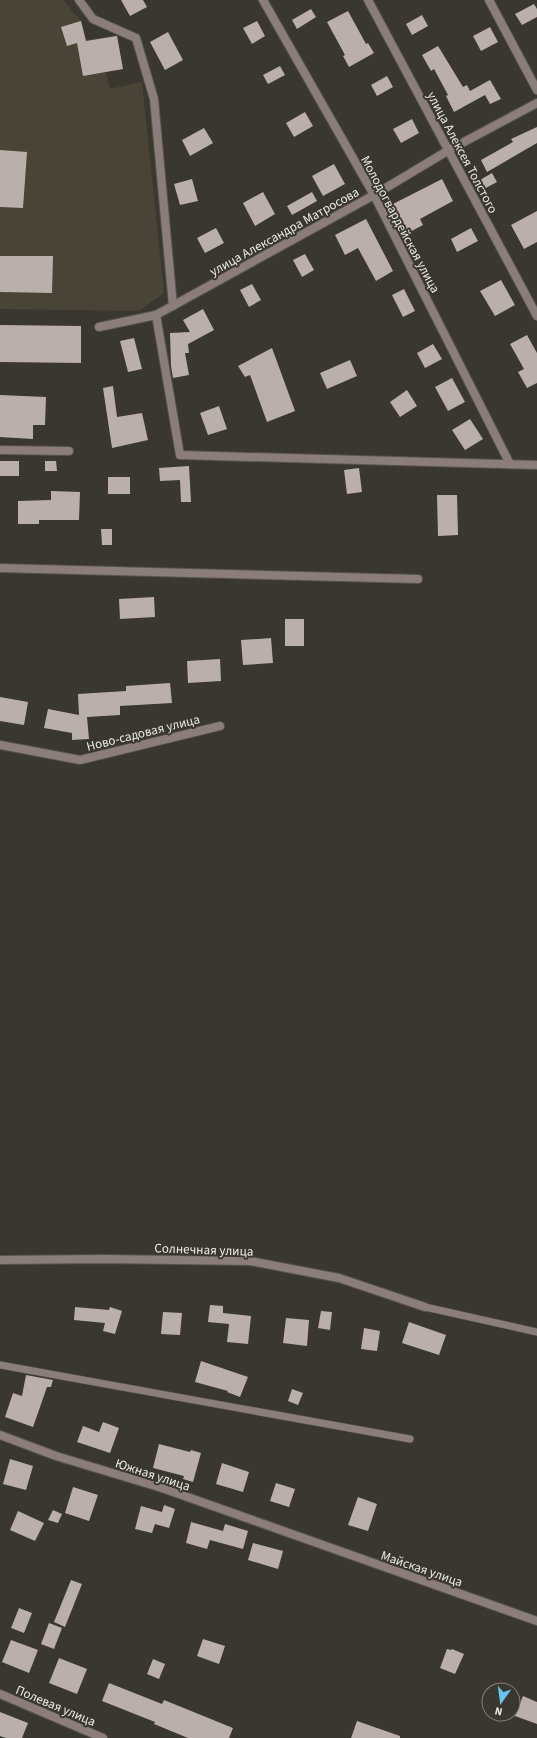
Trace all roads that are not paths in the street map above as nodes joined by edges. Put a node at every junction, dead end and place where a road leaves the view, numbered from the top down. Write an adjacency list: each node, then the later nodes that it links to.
1 (79, 0): 9 (street)
2 (263, 0): 8 (street, Молодогвардейская улица)
3 (368, 0): 7 (street, улица Алексея Толстого)
4 (489, 0): 5 (street)
5 (537, 90)
6 (537, 103): 7 (street, улица Александра Матросова)
7 (449, 150): 8 (street, улица Александра Матросова); 11 (street, улица Алексея Толстого)
8 (374, 195): 9 (street, улица Александра Матросова); 15 (street, Молодогвардейская улица)
9 (173, 306): 10 (street, улица Александра Матросова)
10 (156, 315): 12 (street, улица Александра Матросова); 15 (street)
11 (537, 316)
12 (99, 328)
13 (0, 450): 14 (street)
14 (69, 451)
15 (510, 464): 16 (street)
16 (537, 465)
17 (0, 568): 18 (street)
18 (418, 579)
19 (220, 726): 20 (street, Ново-садовая улица)
20 (0, 745)
21 (0, 1260): 22 (street, Солнечная улица)
22 (424, 1307): 23 (lane)
23 (537, 1332)
24 (0, 1365): 26 (lane)
25 (0, 1435): 27 (street, Южная улица)
26 (410, 1440)
27 (299, 1538): 28 (street, Майская улица)
28 (537, 1622)
29 (0, 1694): 30 (street, Полевая улица)
30 (102, 1738)

